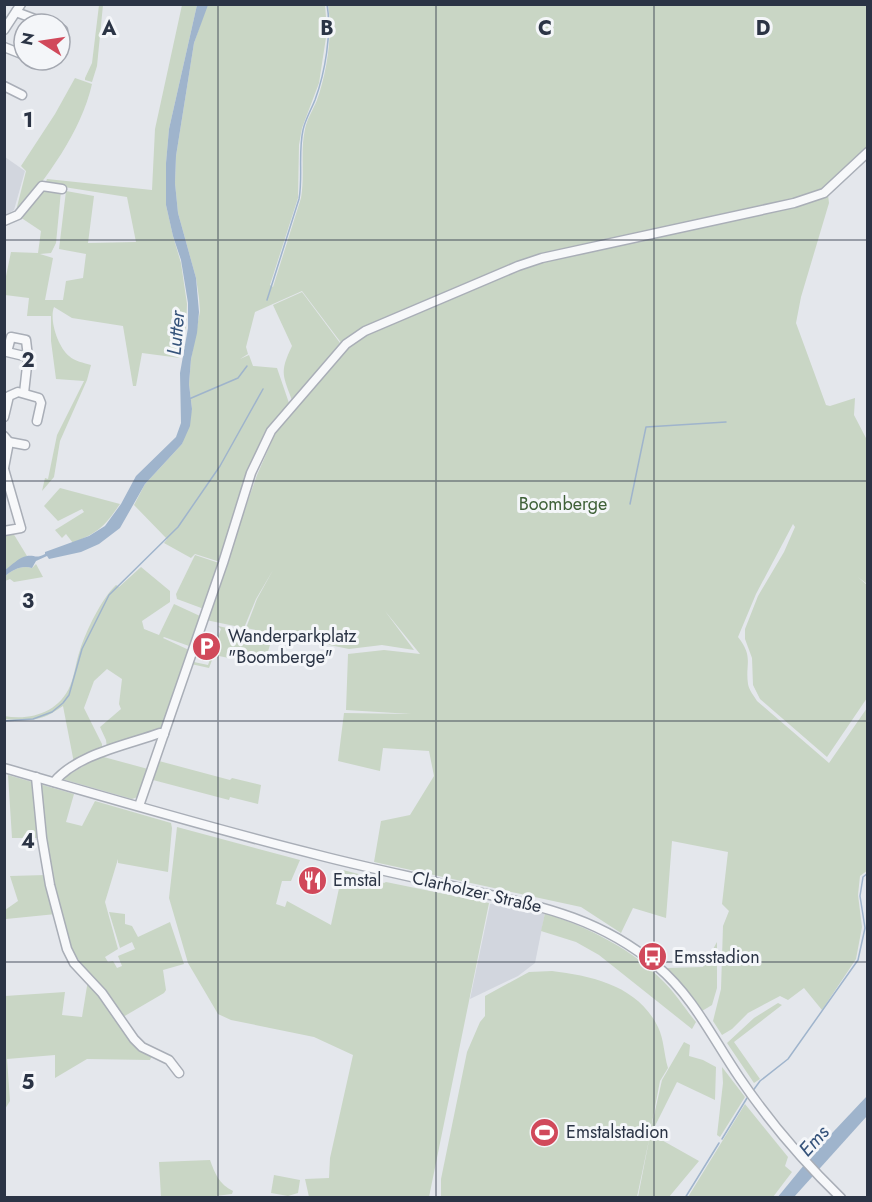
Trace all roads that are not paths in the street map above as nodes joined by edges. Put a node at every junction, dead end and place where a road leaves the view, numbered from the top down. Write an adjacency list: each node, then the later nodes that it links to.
1 (18, 8): 2 (street)
2 (4, 30)
3 (4, 86): 4 (street)
4 (22, 95)
5 (867, 152): 16 (street)
6 (62, 189): 7 (street)
7 (4, 221)
8 (28, 357): 9 (street)
9 (24, 393): 10 (street); 11 (street)
10 (4, 417)
11 (37, 421)
12 (7, 439): 13 (street); 14 (street)
13 (24, 445)
14 (4, 469): 15 (street)
15 (4, 531)
16 (164, 734): 19 (street); 20 (street)
17 (4, 768): 18 (street, Clarholzer Straße)
18 (36, 777): 19 (street, Clarholzer Straße); 21 (street)
19 (54, 782): 20 (street, Clarholzer Straße)
20 (139, 806): 22 (street, Clarholzer Straße)
21 (179, 1072)
22 (841, 1197)

